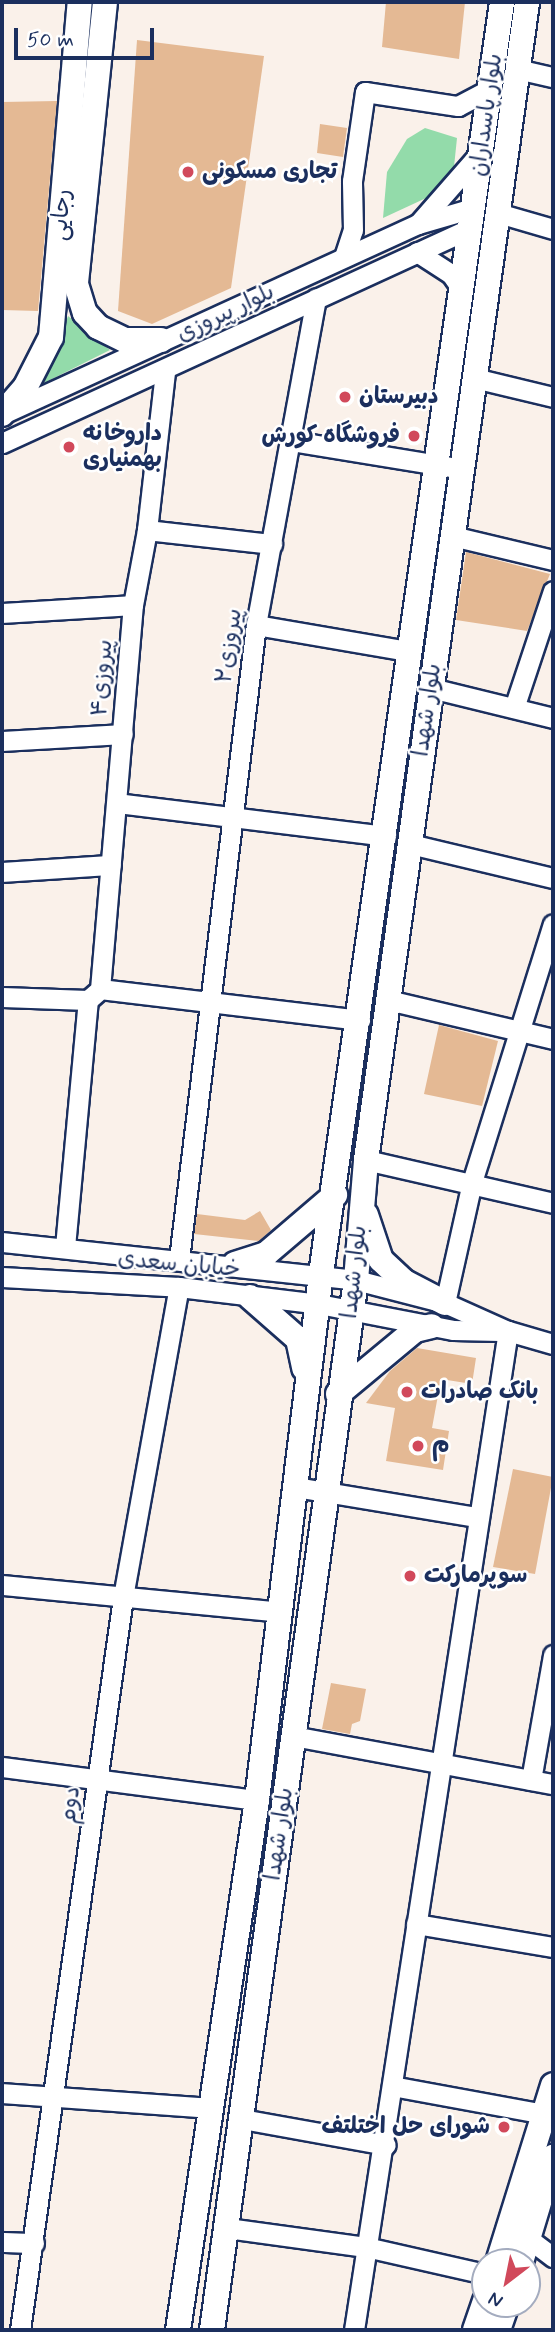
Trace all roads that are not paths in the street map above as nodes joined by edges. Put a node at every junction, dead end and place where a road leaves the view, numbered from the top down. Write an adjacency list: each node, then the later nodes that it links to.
1 (80, 2): 5 (main road, رجایی)
2 (105, 2): 6 (main road, رجایی)
3 (527, 2): 4 (main road, بلوار پاسداران)
4 (508, 17): 7 (main road, بلوار پاسداران); 9 (main road, بلوار پاسداران)
5 (77, 30): 6 (main road); 11 (main road, رجایی)
6 (102, 34): 11 (main road, رجایی)
7 (517, 69): 8 (street); 12 (main road, بلوار پاسداران)
8 (553, 77)
9 (491, 89): 10 (main road, بلوار پاسداران); 17 (street)
10 (481, 152): 13 (main road, بلوار پاسداران); 14 (street)
11 (74, 201): 22 (main road, رجایی); 26 (main road, رجایی)
12 (498, 214): 13 (main road); 15 (street); 24 (main road, بلوار شهدا)
13 (472, 218): 14 (street, بلوار پیروزی); 16 (street, بلوار پیروزی); 18 (main road, بلوار شهدا)
14 (418, 224): 17 (street, بلوار پیروزی)
15 (553, 229)
16 (417, 252): 18 (street); 19 (street, بلوار پیروزی)
17 (344, 257): 20 (street, بلوار پیروزی)
18 (462, 290): 29 (main road, بلوار شهدا)
19 (316, 298): 21 (street, بلوار پیروزی); 27 (street, پیروزی۲)
20 (221, 313): 21 (street); 22 (street, بلوار پیروزی)
21 (233, 338): 23 (street, بلوار پیروزی)
22 (161, 340): 26 (street, بلوار پیروزی)
23 (165, 371): 28 (street, بلوار پیروزی); 30 (street, پیروزی۴)
24 (474, 378): 25 (street); 29 (main road, بلوار شهدا)
25 (553, 397)
26 (2, 414)
27 (292, 441): 29 (street); 32 (street, پیروزی۲)
28 (2, 443)
29 (449, 467): 31 (main road, بلوار شهدا); 38 (main road, بلوار شهدا)
30 (147, 530): 32 (street); 35 (street, پیروزی۴)
31 (452, 536): 33 (street); 39 (main road, بلوار شهدا)
32 (272, 544): 37 (street, پیروزی۲)
33 (553, 560)
34 (553, 591): 40 (street)
35 (133, 605): 36 (street); 42 (street, پیروزی۴)
36 (2, 613)
37 (256, 625): 38 (street); 45 (street, پیروزی۲)
38 (408, 651): 46 (main road, بلوار شهدا)
39 (431, 688): 40 (street); 47 (main road, بلوار شهدا)
40 (514, 708): 41 (street)
41 (553, 718)
42 (123, 734): 43 (street); 44 (street, پیروزی۴)
43 (2, 741)
44 (117, 803): 45 (street); 48 (street, پیروزی۴)
45 (234, 817): 46 (street); 55 (street, پیروزی۲)
46 (386, 836): 56 (main road, بلوار شهدا)
47 (410, 844): 50 (street); 54 (main road, بلوار شهدا)
48 (111, 865): 49 (street); 52 (street, پیروزی۴)
49 (2, 872)
50 (553, 878)
51 (553, 924): 57 (street)
52 (94, 995): 53 (street); 55 (street); 65 (street, پیروزی۴)
53 (2, 996)
54 (388, 1000): 57 (street); 59 (main road, بلوار شهدا)
55 (212, 1002): 56 (street); 66 (street, پیروزی۲)
56 (360, 1020): 61 (main road, بلوار شهدا)
57 (519, 1031): 58 (street); 60 (street)
58 (553, 1039)
59 (366, 1160): 60 (street); 63 (main road, بلوار شهدا)
60 (472, 1182): 62 (street); 73 (street)
61 (335, 1195): 67 (main road); 68 (main road, بلوار شهدا)
62 (553, 1203)
63 (362, 1204): 70 (main road, بلوار شهدا); 73 (main road)
64 (2, 1242): 65 (street, خیابان سعدی)
65 (65, 1247): 66 (street, خیابان سعدی)
66 (179, 1259): 67 (street, خیابان سعدی)
67 (235, 1265): 68 (street, خیابان سعدی)
68 (321, 1274): 70 (street, خیابان سعدی); 74 (main road, بلوار شهدا)
69 (2, 1277): 71 (street, خیابان سعدی)
70 (356, 1280): 73 (street, خیابان سعدی); 75 (main road, بلوار شهدا)
71 (179, 1287): 72 (street, خیابان سعدی); 85 (street, دوم)
72 (250, 1297): 74 (street, خیابان سعدی); 79 (main road)
73 (445, 1303): 77 (street, خیابان سعدی)
74 (319, 1304): 75 (street, خیابان سعدی); 79 (main road, بلوار شهدا)
75 (352, 1309): 76 (street, خیابان سعدی); 80 (main road, بلوار شهدا)
76 (432, 1326): 77 (street, خیابان سعدی); 80 (main road)
77 (508, 1331): 78 (street); 83 (street)
78 (552, 1341)
79 (308, 1384): 81 (main road, بلوار شهدا)
80 (338, 1394): 82 (main road, بلوار شهدا)
81 (295, 1487): 82 (street); 86 (main road, بلوار شهدا)
82 (325, 1491): 83 (street); 88 (main road, بلوار شهدا)
83 (477, 1517): 89 (street)
84 (2, 1585): 85 (street)
85 (123, 1597): 86 (street); 91 (street, دوم)
86 (281, 1612): 94 (main road, بلوار شهدا)
87 (553, 1655): 92 (street)
88 (293, 1737): 89 (street); 103 (main road, بلوار شهدا)
89 (440, 1763): 92 (street); 95 (street)
90 (2, 1768): 91 (street)
91 (99, 1780): 94 (street); 100 (street, دوم)
92 (531, 1780): 93 (street)
93 (553, 1784)
94 (257, 1800): 101 (main road, بلوار شهدا)
95 (416, 1924): 96 (street); 98 (street)
96 (553, 1947)
97 (553, 2085): 102 (main road)
98 (392, 2086): 102 (street); 104 (street)
99 (2, 2092): 100 (street)
100 (56, 2097): 101 (street); 108 (street, دوم)
101 (209, 2108): 114 (main road, بلوار شهدا)
102 (544, 2114): 110 (main road)
103 (242, 2119): 104 (street); 106 (main road, بلوار شهدا)
104 (386, 2145): 109 (street)
105 (553, 2157): 111 (main road)
106 (227, 2228): 109 (street); 115 (main road, بلوار شهدا)
107 (2, 2242): 108 (street)
108 (34, 2243): 113 (street, دوم)
109 (366, 2247): 112 (street); 116 (street)
110 (502, 2248)
111 (526, 2248)
112 (471, 2271)
113 (20, 2330)
114 (178, 2330)
115 (212, 2330)
116 (355, 2330)

